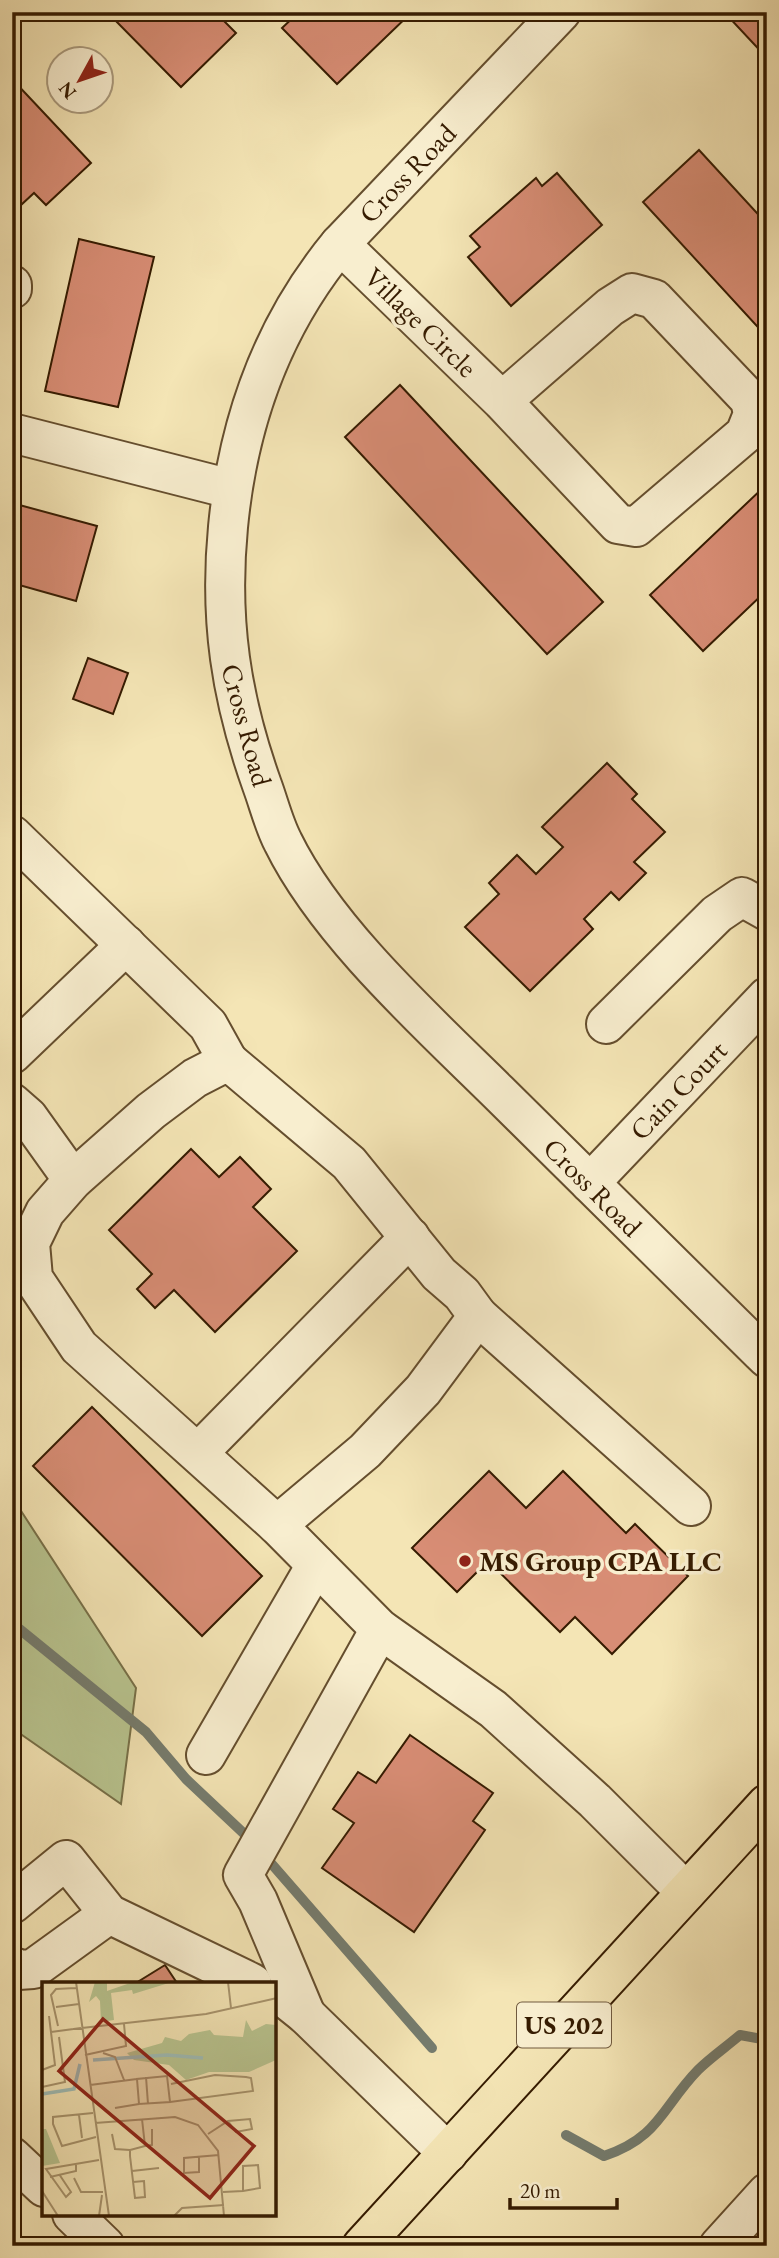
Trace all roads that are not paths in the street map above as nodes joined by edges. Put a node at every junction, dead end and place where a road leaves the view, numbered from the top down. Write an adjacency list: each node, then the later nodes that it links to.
1 (561, 12): 2 (street, Cross Road)
2 (340, 244): 3 (street, Village Circle); 5 (street, Cross Road)
3 (502, 401): 3 (street, Village Circle)
4 (12, 433): 5 (street)
5 (231, 489): 15 (street, Cross Road)
6 (12, 835): 8 (street)
7 (767, 911): 10 (street)
8 (126, 945): 11 (street); 12 (street)
9 (767, 997): 15 (street, Cain Court)
10 (606, 1024)
11 (12, 1054)
12 (228, 1061): 14 (street); 16 (street)
13 (12, 1103): 14 (street)
14 (73, 1181): 19 (street)
15 (590, 1183): 18 (street, Cross Road)
16 (410, 1237): 17 (street); 19 (street)
17 (478, 1316): 20 (street); 21 (street)
18 (767, 1358)
19 (198, 1453): 21 (street)
20 (691, 1506)
21 (277, 1525): 22 (street)
22 (316, 1565): 23 (street); 24 (street)
23 (380, 1629): 26 (street); 32 (street)
24 (206, 1755)
25 (767, 1804): 26 (highway, US 202)
26 (686, 1892): 33 (highway, US 202)
27 (12, 1904): 28 (street)
28 (109, 1914): 29 (street); 30 (street)
29 (12, 1966)
30 (250, 1982)
31 (276, 1995): 32 (street)
32 (306, 2015): 33 (street)
33 (448, 2153): 39 (highway, US 202)
34 (12, 2157): 35 (street)
35 (42, 2185)
36 (767, 2193): 40 (street)
37 (74, 2216): 38 (street)
38 (105, 2246)
39 (362, 2246)
40 (719, 2246)

